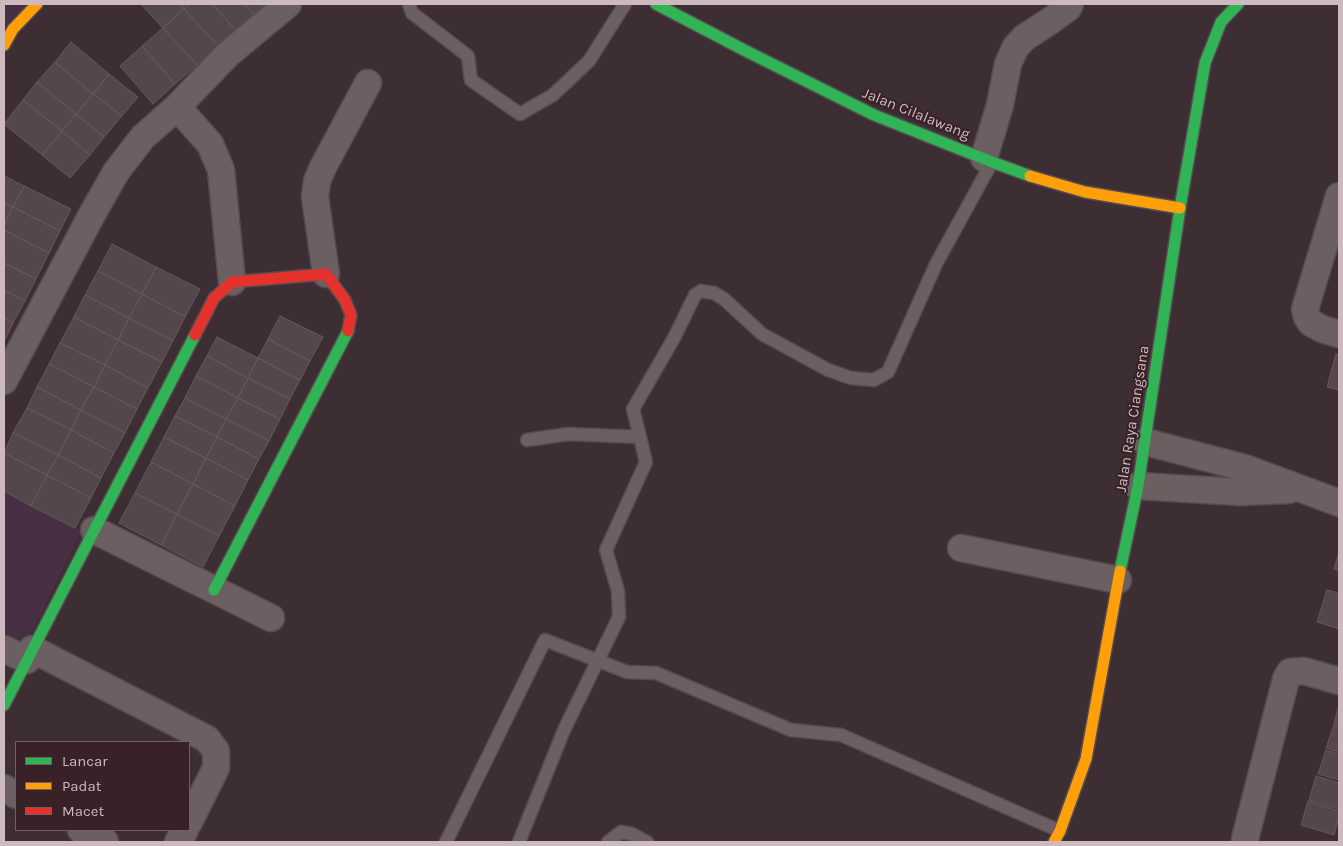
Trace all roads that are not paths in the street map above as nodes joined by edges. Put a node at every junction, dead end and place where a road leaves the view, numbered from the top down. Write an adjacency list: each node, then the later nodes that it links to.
1 (37, 4): 8 (street)
2 (288, 4): 10 (street)
3 (409, 4): 4 (lane)
4 (625, 4)
5 (656, 4): 11 (street, Jalan Cilalawang)
6 (1070, 4): 11 (street)
7 (1238, 4): 13 (street, Jalan Raya Ciangsana)
8 (4, 45)
9 (368, 83): 14 (street)
10 (176, 107): 15 (street); 17 (street)
11 (988, 160): 13 (street, Jalan Cilalawang); 18 (lane)
12 (1339, 196): 16 (street)
13 (1180, 208): 20 (street, Jalan Raya Ciangsana)
14 (326, 274): 15 (street); 27 (street)
15 (232, 282): 24 (street)
16 (1339, 334)
17 (4, 381)
18 (640, 437): 19 (lane); 31 (lane)
19 (527, 440)
20 (1146, 442): 21 (street, Jalan Raya Ciangsana); 22 (street)
21 (1138, 486): 22 (street); 26 (street, Jalan Raya Ciangsana)
22 (1302, 489): 23 (street)
23 (1339, 503)
24 (94, 530): 27 (street); 30 (street)
25 (961, 548): 26 (street)
26 (1118, 580): 39 (street, Jalan Raya Ciangsana)
27 (214, 590): 28 (street)
28 (271, 618)
29 (4, 649): 30 (street)
30 (29, 655): 33 (street); 36 (street)
31 (598, 660): 39 (lane); 42 (lane); 43 (lane)
32 (1339, 681): 46 (street)
33 (4, 705)
34 (4, 788): 35 (street)
35 (15, 794)
36 (190, 820)
37 (84, 831): 40 (street)
38 (184, 831): 41 (street)
39 (1057, 836)
40 (105, 842)
41 (178, 842)
42 (446, 842)
43 (519, 842)
44 (608, 842): 45 (lane)
45 (647, 842)
46 (1245, 842)

